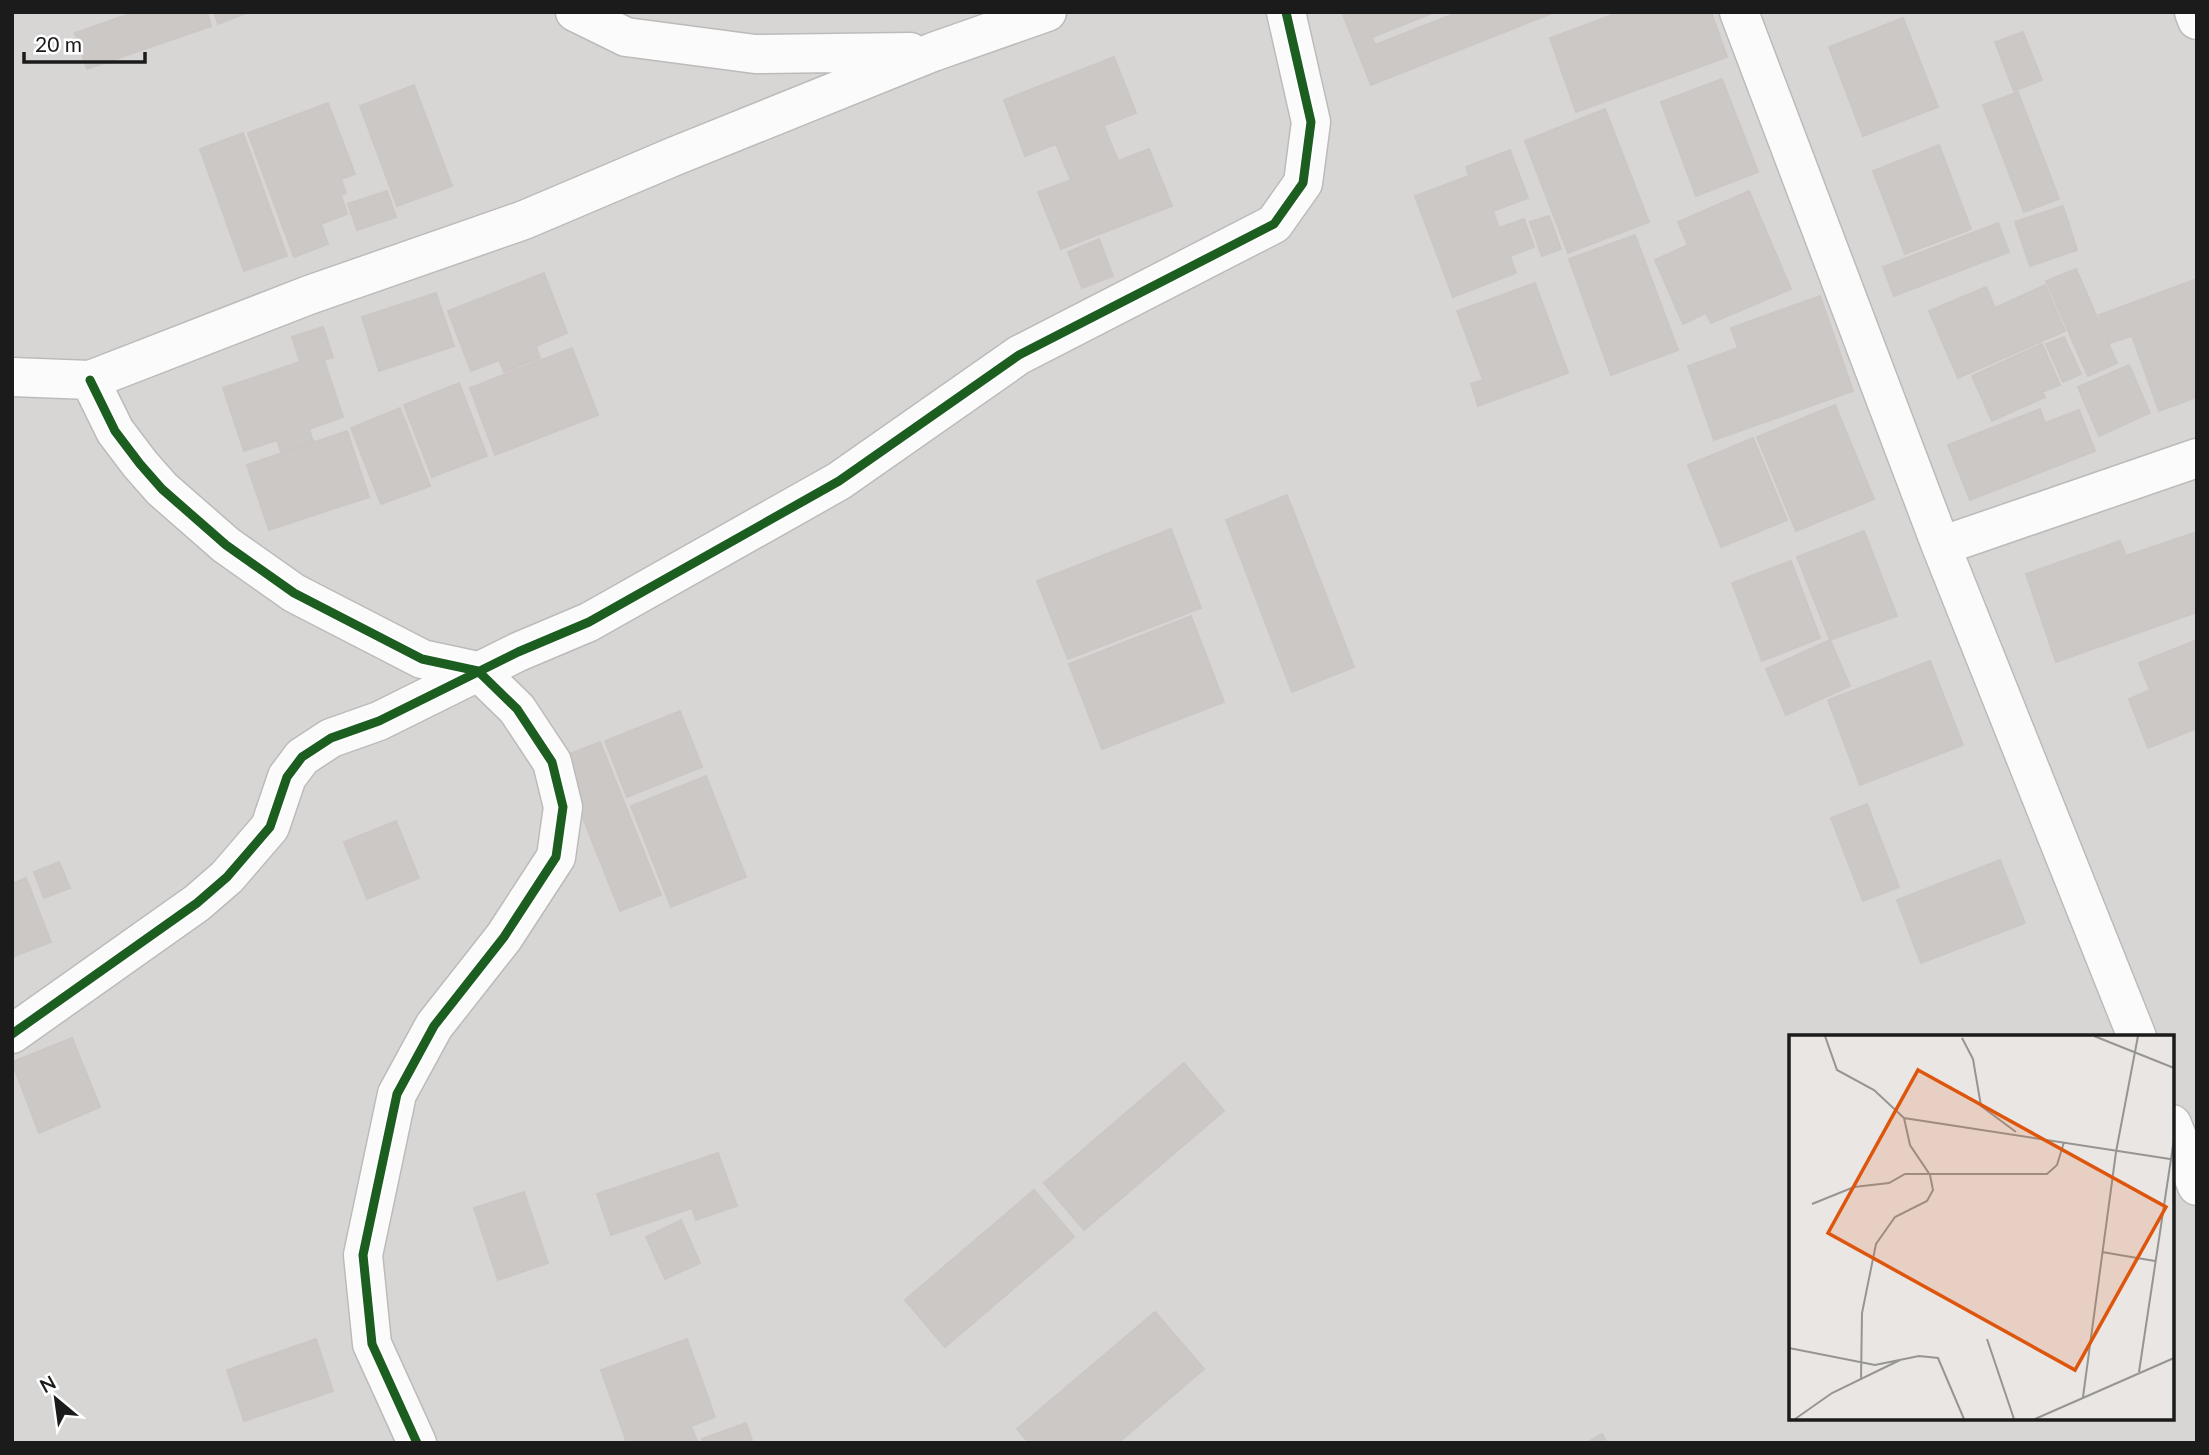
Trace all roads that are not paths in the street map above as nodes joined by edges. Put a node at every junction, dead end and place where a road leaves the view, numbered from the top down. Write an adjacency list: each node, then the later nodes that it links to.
1 (575, 12): 7 (street)
2 (1047, 12): 7 (street)
3 (1286, 12): 12 (street)
4 (1739, 12): 11 (street)
5 (2194, 12): 6 (street)
6 (2197, 20)
7 (933, 52): 9 (street)
8 (12, 377): 9 (street)
9 (90, 380): 12 (street)
10 (2197, 458): 11 (street)
11 (1941, 546): 14 (street)
12 (478, 671): 13 (street); 17 (street)
13 (12, 1034)
14 (2136, 1035)
15 (2174, 1129): 16 (street)
16 (2197, 1186)
17 (417, 1443)

